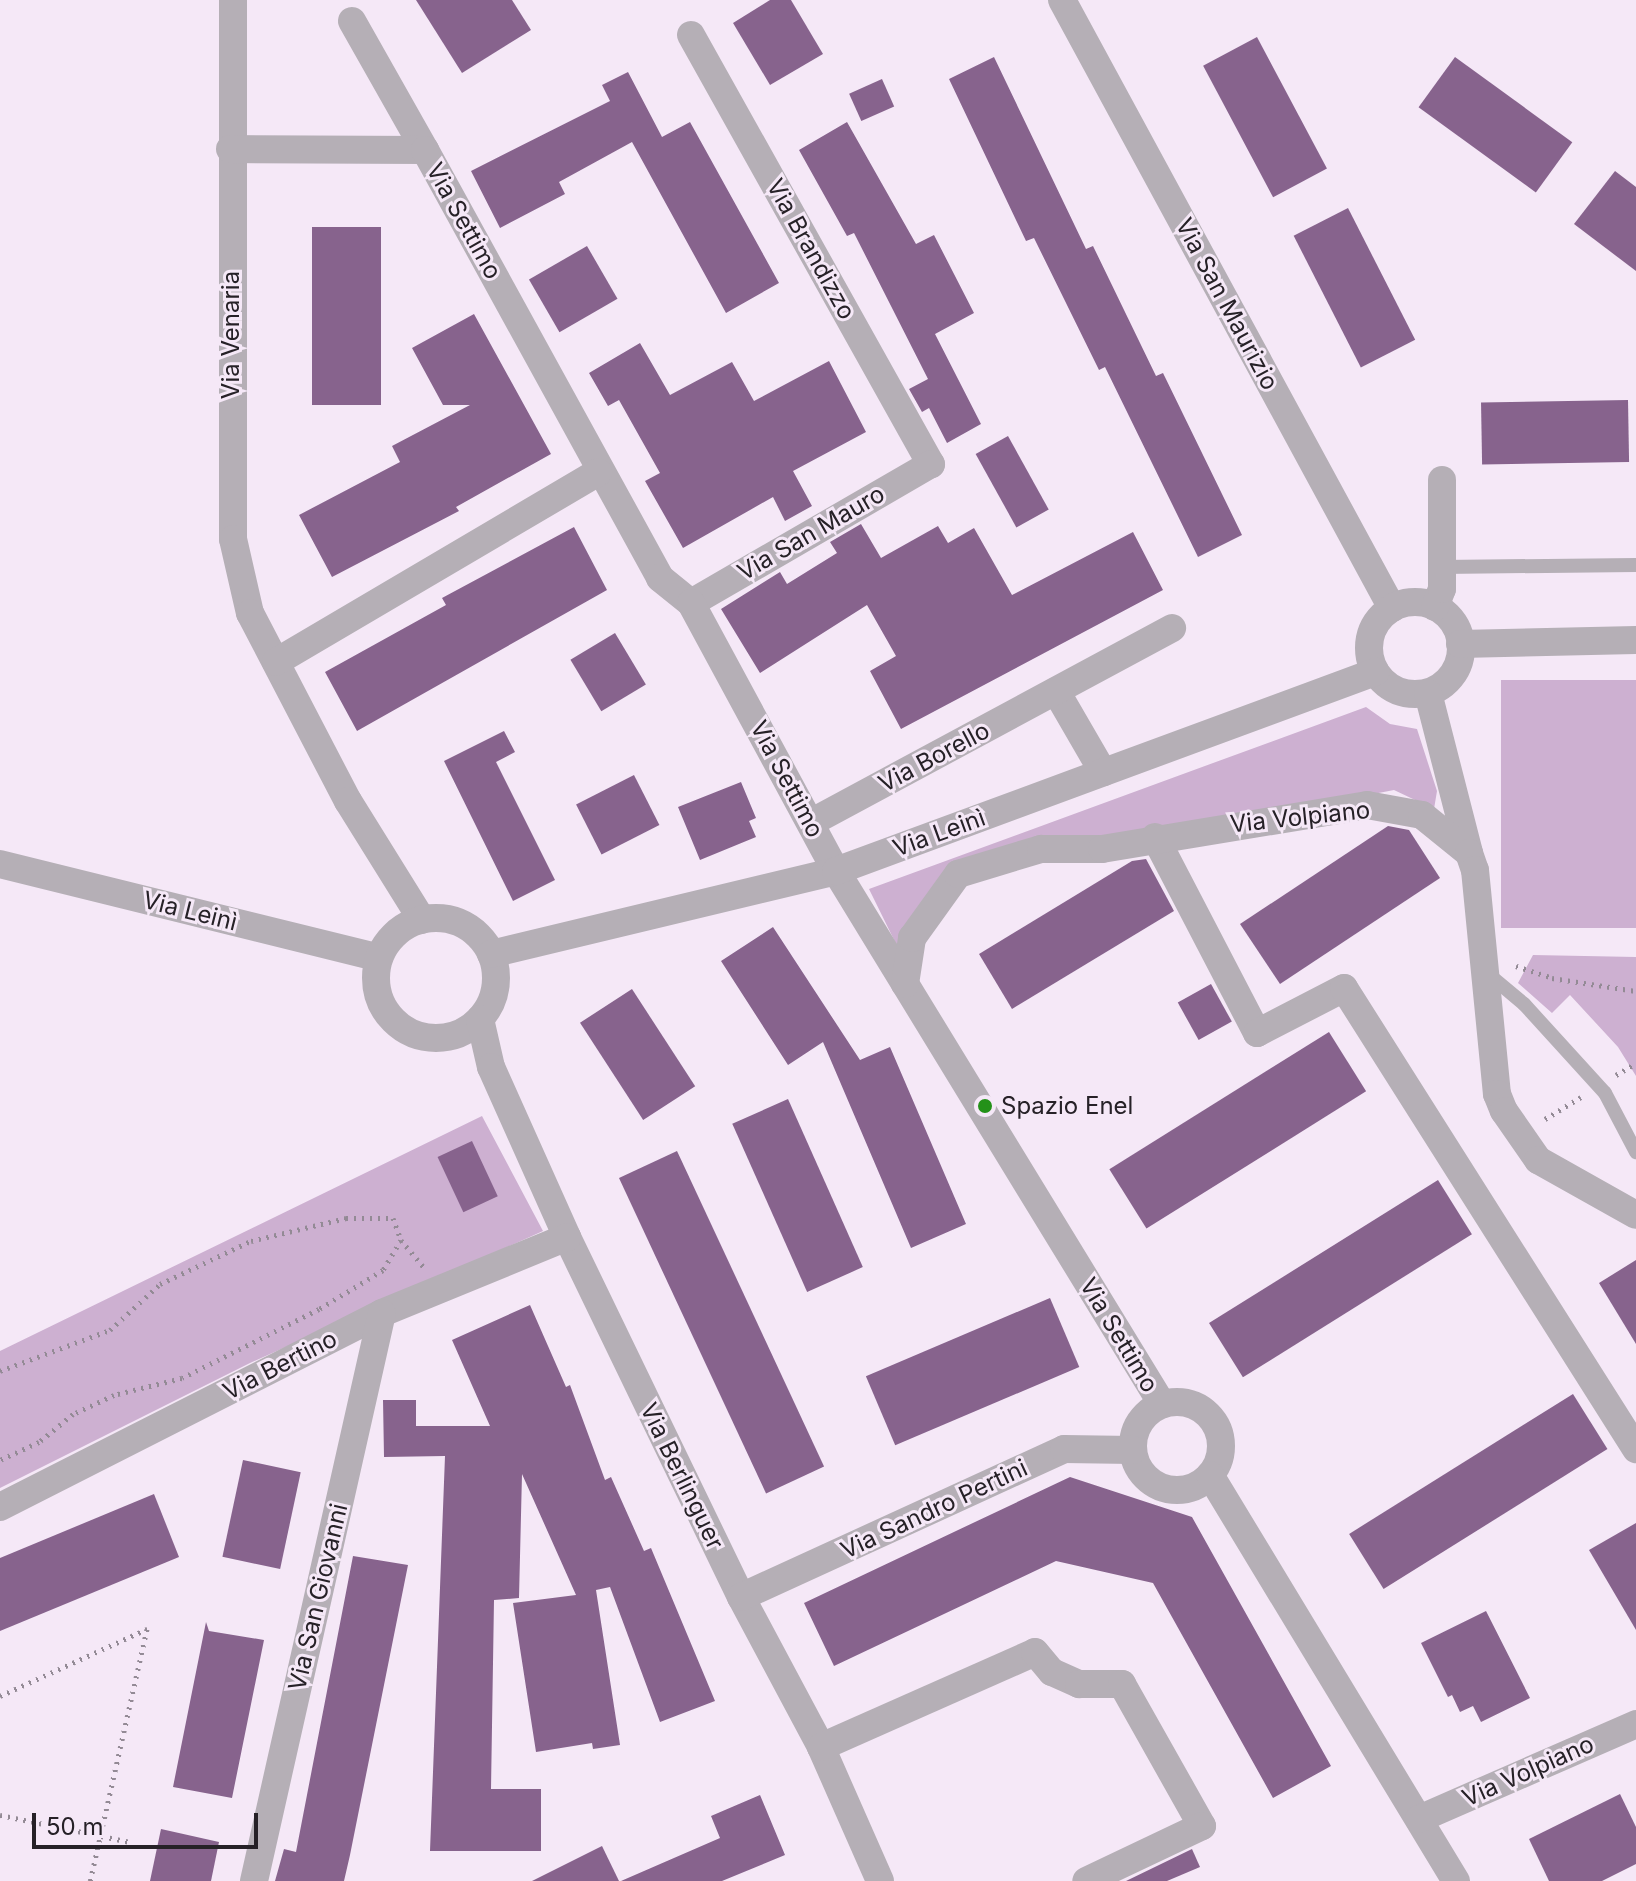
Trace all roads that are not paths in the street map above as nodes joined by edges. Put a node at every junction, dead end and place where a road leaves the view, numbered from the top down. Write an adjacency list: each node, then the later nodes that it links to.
1 (233, 0): 5 (street, Via Venaria)
2 (1062, 0): 14 (street, Via San Maurizio)
3 (352, 21): 6 (street, Via Settimo)
4 (691, 35): 7 (street, Via Brandizzo)
5 (230, 149): 6 (street, Via Settimo); 18 (street, Via Venaria)
6 (425, 150): 8 (street, Via Settimo)
7 (931, 464): 12 (street, Via San Mauro)
8 (598, 472): 12 (street, Via Settimo); 18 (street)
9 (1442, 480): 11 (street)
10 (1636, 565): 11 (lane)
11 (1442, 567): 13 (street)
12 (691, 603): 23 (street, Via Settimo)
13 (1435, 607): 14 (street); 17 (street)
14 (1392, 608): 19 (street)
15 (1172, 628): 20 (street, Via Borello)
16 (1636, 640): 17 (street)
17 (1460, 644): 21 (street)
18 (276, 662): 28 (street, Via Venaria)
19 (1375, 672): 21 (street); 22 (street, Via Leinì)
20 (1056, 691): 22 (street); 23 (street, Via Borello)
21 (1428, 693): 25 (street)
22 (1103, 772): 27 (street, Via Leinì)
23 (812, 822): 27 (street, Via Settimo)
24 (1155, 837): 25 (street, Via Volpiano); 32 (street, Via Volpiano); 41 (street)
25 (1469, 853): 31 (street)
26 (0, 864): 30 (street, Via Leinì)
27 (836, 871): 29 (street, Via Leinì); 32 (street, Via Settimo)
28 (422, 920): 29 (street); 30 (street)
29 (491, 954): 33 (street)
30 (379, 958): 34 (street)
31 (1486, 964): 36 (lane); 37 (street)
32 (905, 984): 40 (street, Via Settimo)
33 (480, 1019): 34 (street); 35 (street)
34 (454, 1035): 35 (street)
35 (491, 1067): 38 (street, Via Berlinguer)
36 (1636, 1152)
37 (1636, 1215)
38 (567, 1237): 39 (street, Via Bertino); 45 (street, Via Berlinguer)
39 (382, 1313): 44 (street, Via Bertino); 49 (street, Via San Giovanni)
40 (1162, 1404): 42 (street); 43 (street)
41 (1636, 1449)
42 (1133, 1450): 43 (street); 45 (street, Via Sandro Pertini)
43 (1210, 1475): 48 (street)
44 (0, 1507)
45 (741, 1597): 47 (street, Via Berlinguer)
46 (1636, 1724): 48 (street, Via Volpiano)
47 (821, 1747): 50 (street, Via Berlinguer); 51 (street)
48 (1419, 1819): 52 (street)
49 (254, 1881)
50 (880, 1881)
51 (1086, 1881)
52 (1456, 1881)

